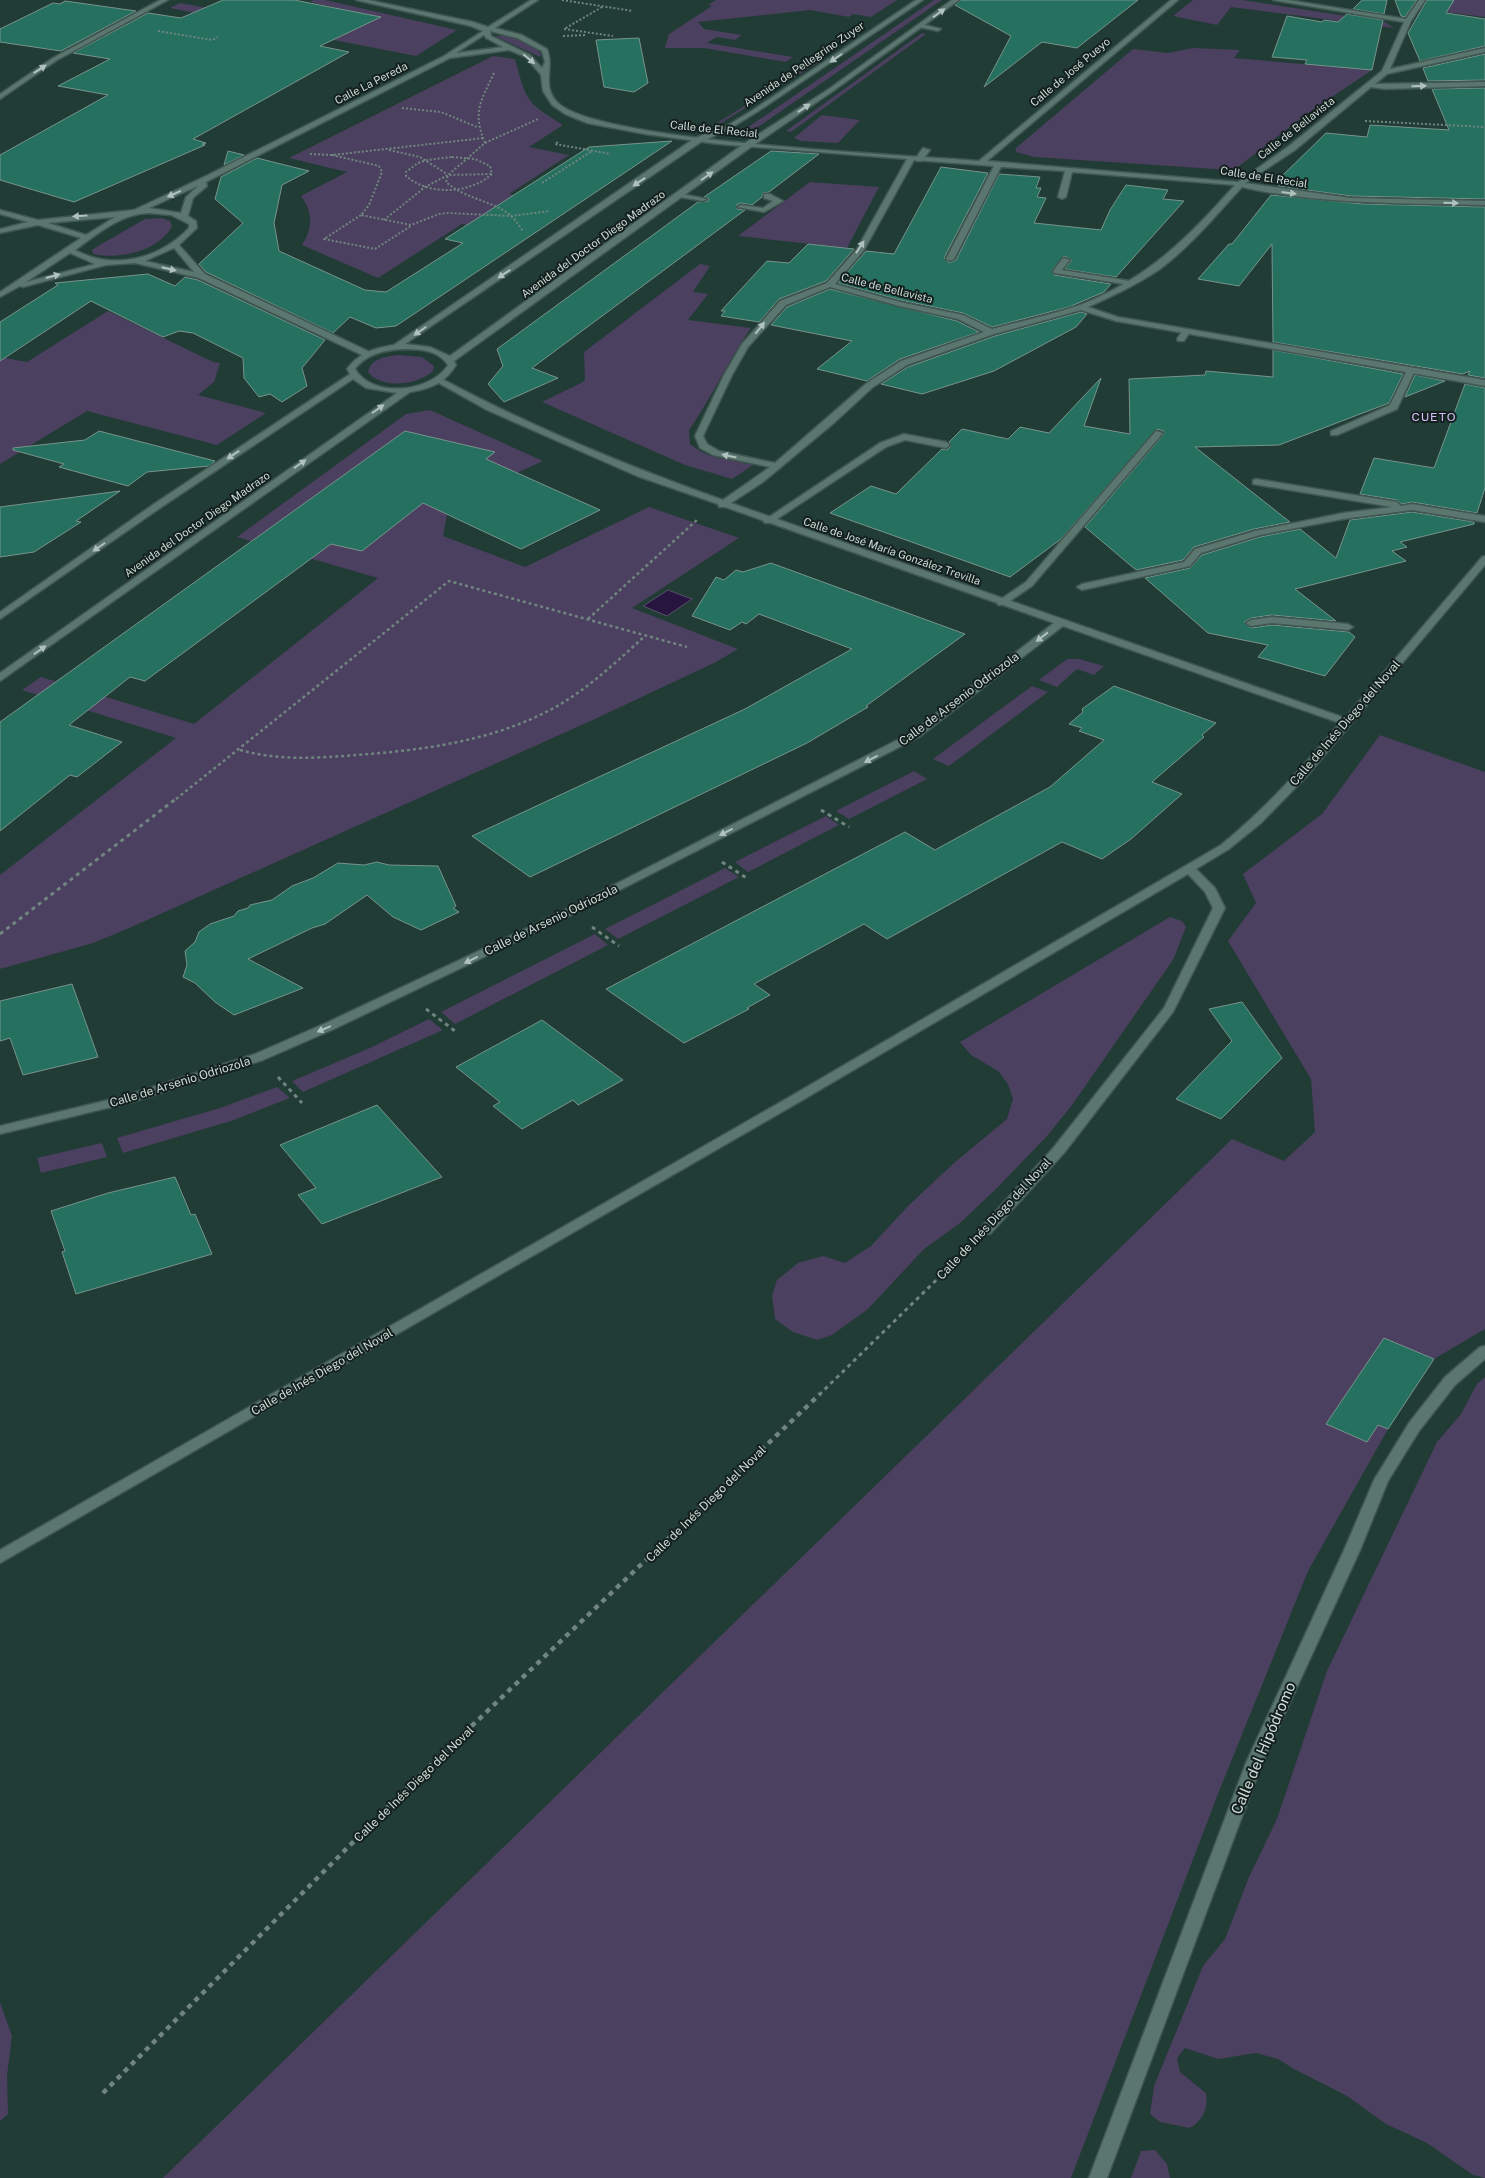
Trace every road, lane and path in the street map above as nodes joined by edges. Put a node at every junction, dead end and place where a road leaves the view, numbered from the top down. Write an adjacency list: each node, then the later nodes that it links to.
1 (164, 0): 31 (street, one-way to 1)
2 (359, 0): 16 (street)
3 (535, 0): 12 (street, Calle La Pereda)
4 (562, 0): 10 (path)
5 (920, 0): 38 (street, Avenida de Pellegrino Zuyer, one-way to 38)
6 (956, 0): 14 (street, one-way to 6)
7 (1175, 0): 51 (street, Calle de José Pueyo)
8 (1276, 0): 13 (street)
9 (1422, 0): 13 (street, Calle de Bellavista)
10 (602, 7): 11 (path); 19 (path)
11 (633, 11)
12 (502, 20): 16 (street, Calle La Pereda); 18 (street, Calle de El Recial)
13 (1408, 20): 27 (street, Calle de Bellavista)
14 (921, 26): 15 (street); 41 (street, one-way to 14)
15 (938, 29)
16 (486, 30): 18 (street, Calle de El Recial); 23 (street, Calle de El Recial); 25 (street, Calle La Pereda)
17 (161, 32): 21 (path)
18 (514, 34): 28 (street, Calle de El Recial)
19 (592, 34): 20 (path); 22 (path)
20 (613, 36)
21 (218, 37)
22 (556, 37)
23 (511, 48): 25 (street); 28 (street, Calle de El Recial, one-way to 28)
24 (1485, 50): 27 (street, Calle de Bellavista)
25 (446, 57): 42 (street, Calle La Pereda)
26 (494, 70): 35 (path)
27 (1385, 72): 30 (street, Calle de Bellavista)
28 (543, 73): 38 (street, Calle de El Recial)
29 (1485, 84): 30 (street, one-way to 29)
30 (1370, 85): 33 (street, Calle de Bellavista)
31 (0, 97)
32 (401, 108): 35 (path)
33 (1327, 118): 36 (path); 58 (street, Calle de Bellavista)
34 (540, 119): 40 (path)
35 (478, 127): 37 (path)
36 (1485, 127)
37 (484, 138): 40 (path); 43 (path)
38 (698, 140): 41 (street, Calle de El Recial); 70 (street, Avenida del Doctor Diego Madrazo, one-way to 70)
39 (558, 142): 44 (path)
40 (485, 143): 48 (path)
41 (748, 145): 49 (street, Calle de El Recial); 61 (street, Avenida del Doctor Diego Madrazo, one-way to 41)
42 (265, 149): 47 (path); 56 (street, Calle La Pereda)
43 (385, 149): 47 (path); 50 (path)
44 (592, 150): 46 (path); 57 (path)
45 (926, 150): 49 (street)
46 (611, 154)
47 (332, 155): 71 (path)
48 (465, 158): 50 (path); 54 (path); 55 (path)
49 (915, 159): 51 (street, Calle de El Recial); 88 (street, one-way to 49)
50 (427, 160): 54 (path); 59 (path)
51 (981, 163): 52 (street, Calle de El Recial)
52 (1000, 164): 53 (street, Calle de El Recial); 82 (street)
53 (1069, 169): 58 (street, Calle de El Recial); 63 (street)
54 (448, 174): 55 (path); 59 (path); 60 (path)
55 (492, 174): 60 (path)
56 (211, 177): 68 (street, Calle La Pereda, one-way to 68); 72 (street, Calle La Pereda)
57 (542, 183)
58 (1241, 183): 65 (street, Calle de El Recial, one-way to 65); 87 (street, Calle de Bellavista)
59 (425, 187): 60 (path); 74 (path)
60 (452, 189): 73 (path)
61 (680, 195): 64 (street); 96 (street, Avenida del Doctor Diego Madrazo)
62 (767, 196): 66 (street)
63 (1062, 197)
64 (703, 199)
65 (1485, 203)
66 (741, 207)
67 (0, 212): 75 (street)
68 (137, 212): 69 (street); 72 (street)
69 (128, 214): 75 (street, one-way to 75); 78 (street)
70 (592, 214): 73 (path); 79 (street, Avenida del Doctor Diego Madrazo)
71 (361, 215): 74 (path); 76 (path)
72 (184, 216): 80 (street)
73 (511, 216): 76 (path); 79 (path)
74 (384, 220): 76 (path)
75 (32, 222): 77 (street); 78 (street)
76 (411, 225)
77 (0, 231)
78 (87, 238): 81 (street)
79 (552, 242): 94 (street, Avenida del Doctor Diego Madrazo, one-way to 94)
80 (175, 245): 84 (street); 86 (street)
81 (70, 250): 85 (street); 89 (street)
82 (950, 259)
83 (1066, 260): 87 (street)
84 (136, 261): 85 (street); 86 (street, one-way to 86)
85 (105, 263): 89 (street, one-way to 85)
86 (202, 276): 95 (street)
87 (1130, 283): 90 (street, Calle de Bellavista)
88 (830, 285): 93 (street, Calle de Bellavista); 105 (street, Calle de Bellavista, one-way to 88)
89 (3, 293)
90 (1098, 300): 91 (street, Calle de Bellavista); 92 (street)
91 (1081, 307): 92 (street); 93 (street, Calle de Bellavista)
92 (1142, 324): 97 (street)
93 (991, 332): 105 (street, Calle de Bellavista)
94 (396, 347): 95 (street); 96 (street)
95 (367, 354): 98 (street)
96 (450, 360): 99 (street)
97 (1411, 370): 100 (street); 103 (street)
98 (352, 376): 101 (street); 114 (street, one-way to 114)
99 (438, 381): 101 (street); 107 (street, Calle de José María González Trevilla)
100 (1485, 383)
101 (408, 389): 121 (street, Avenida del Doctor Diego Madrazo, one-way to 101)
102 (1159, 433): 113 (street)
103 (1334, 433)
104 (946, 445): 110 (street)
105 (776, 466): 107 (street, Calle de Bellavista)
106 (1256, 482): 108 (street)
107 (722, 505): 110 (street, Calle de José María González Trevilla); 115 (path)
108 (1412, 507): 109 (street); 112 (street)
109 (1485, 518)
110 (768, 521): 113 (street, Calle de José María González Trevilla)
111 (1485, 559): 122 (street, Calle de Inés Diego del Noval)
112 (1082, 587)
113 (1001, 602): 116 (street, Calle de José María González Trevilla)
114 (0, 616)
115 (587, 619): 119 (path); 123 (path)
116 (1060, 623): 122 (street, Calle de José María González Trevilla); 136 (street, Calle de Arsenio Odriozola, one-way to 136)
117 (1251, 623): 118 (street)
118 (1348, 627)
119 (645, 635): 120 (path); 123 (path)
120 (687, 647)
121 (0, 678)
122 (1347, 722): 127 (street, Calle de Inés Diego del Noval)
123 (240, 750): 130 (path)
124 (821, 810): 125 (path)
125 (848, 827)
126 (722, 861): 128 (path)
127 (1188, 868): 137 (street, Calle de Inés Diego del Noval); 139 (street, Calle de Inés Diego del Noval)
128 (748, 879)
129 (591, 927): 131 (path)
130 (0, 934)
131 (619, 946)
132 (426, 1009): 133 (path)
133 (455, 1031)
134 (278, 1076): 135 (path)
135 (302, 1103)
136 (0, 1130)
137 (986, 1230): 140 (path, Calle de Inés Diego del Noval)
138 (1485, 1351): 141 (street, Calle del Hipódromo)
139 (0, 1557)
140 (103, 2092)
141 (1098, 2178)

